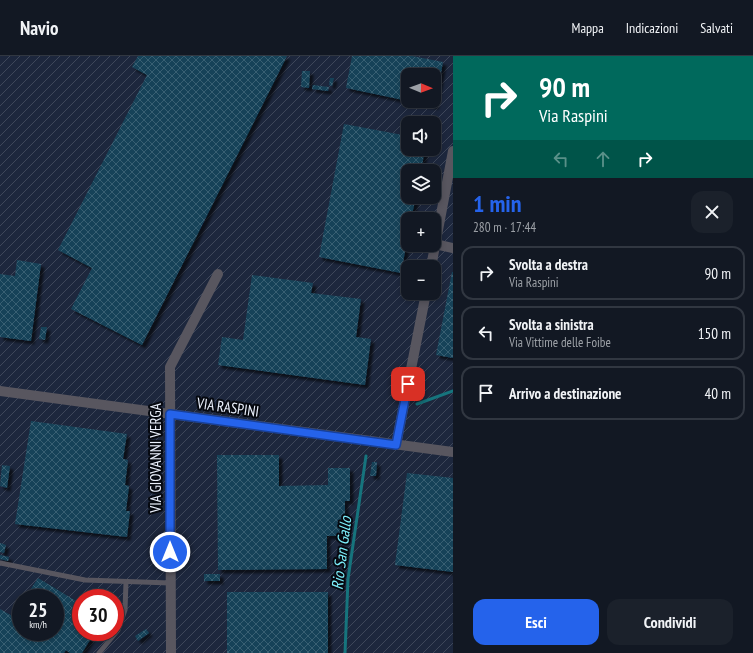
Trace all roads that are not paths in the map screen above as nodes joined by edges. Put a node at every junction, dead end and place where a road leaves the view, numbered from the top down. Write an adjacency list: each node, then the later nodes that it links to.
1 (453, 151): 2 (street)
2 (441, 213)
3 (441, 245): 4 (street)
4 (453, 248)
5 (218, 274): 8 (street, VIA GIOVANNI VERGA)
6 (425, 300): 9 (street)
7 (0, 391): 8 (street, VIA RASPINI)
8 (170, 414): 9 (street, VIA RASPINI); 13 (street, VIA GIOVANNI VERGA)
9 (396, 445): 10 (street, VIA RASPINI)
10 (453, 452)
11 (0, 563): 12 (lane)
12 (126, 582): 13 (lane); 14 (lane)
13 (170, 583): 15 (street, VIA GIOVANNI VERGA)
14 (99, 653)
15 (171, 653)

